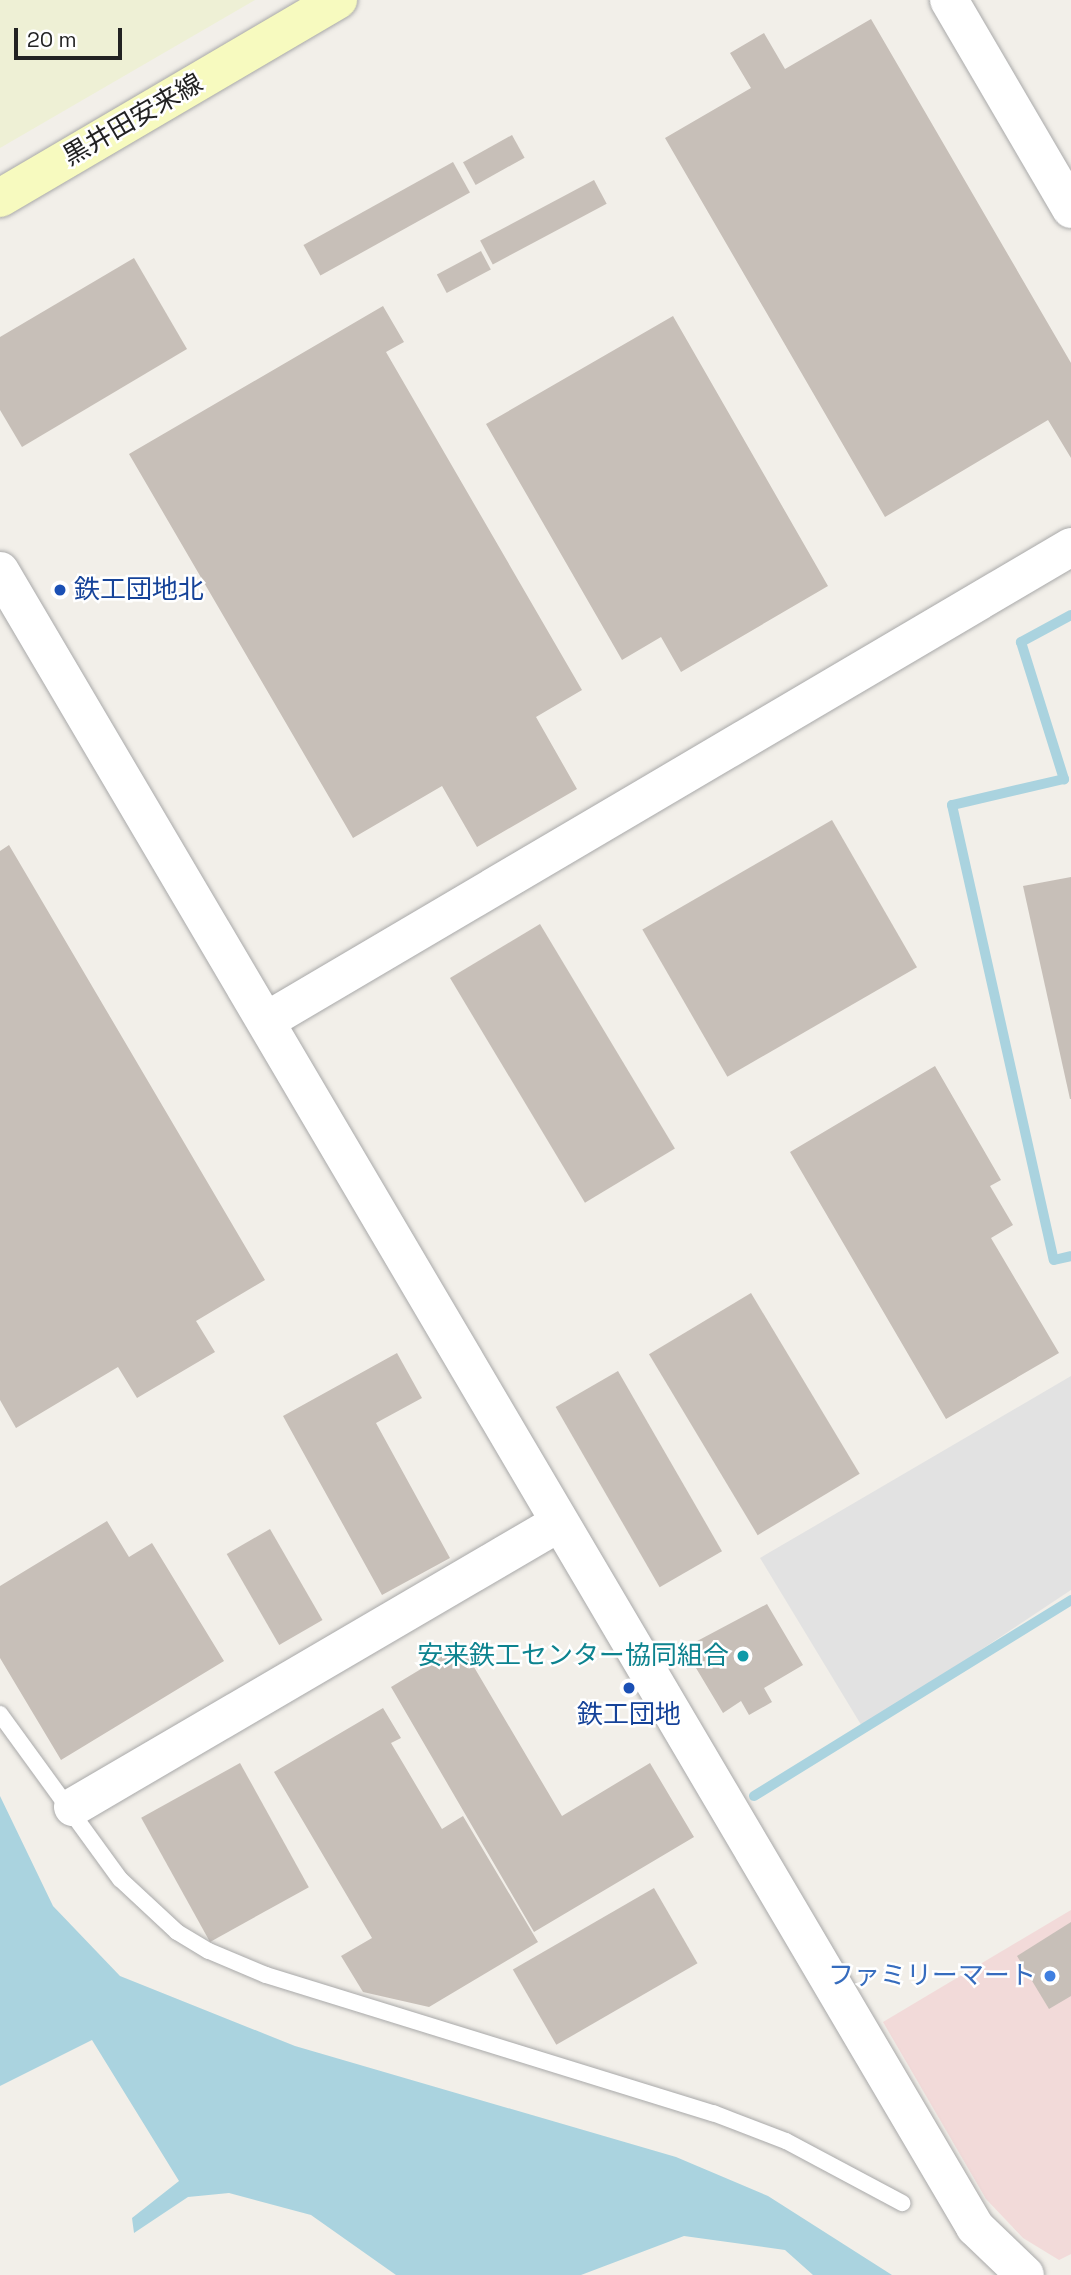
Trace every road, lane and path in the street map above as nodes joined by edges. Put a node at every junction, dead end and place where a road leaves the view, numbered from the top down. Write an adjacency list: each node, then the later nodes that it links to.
1 (338, 0): 3 (main road, 黒井田安来線)
2 (949, 0): 4 (street)
3 (0, 198)
4 (1071, 209)
5 (1071, 547): 7 (street)
6 (0, 571): 7 (street)
7 (266, 1021): 8 (street)
8 (557, 1524): 10 (street); 12 (street)
9 (0, 1714): 10 (lane)
10 (73, 1807): 11 (lane)
11 (902, 2203)
12 (1026, 2275)

